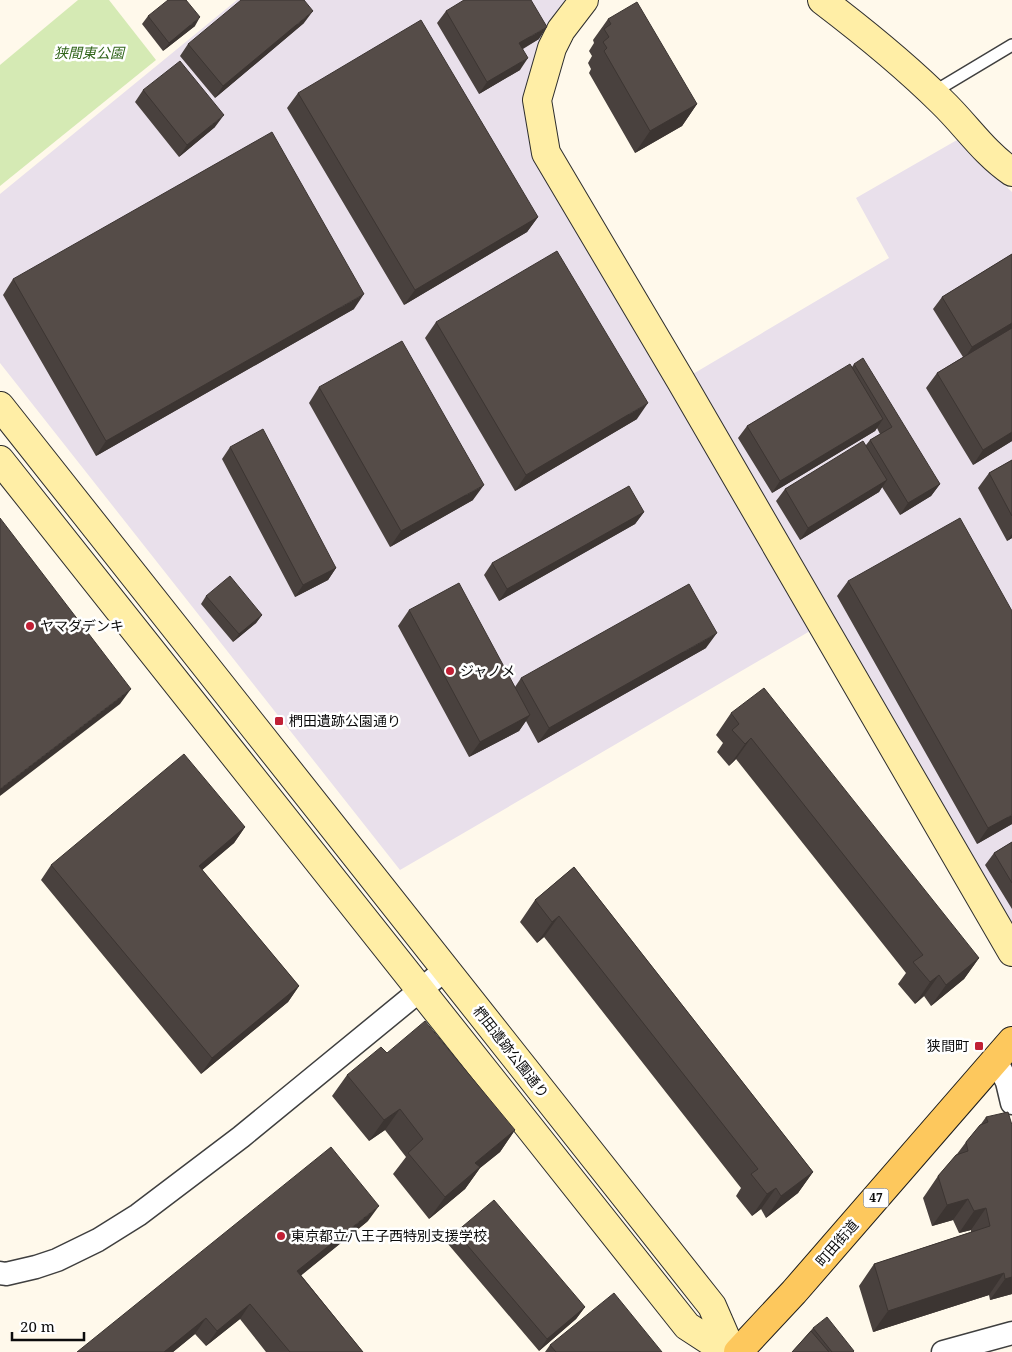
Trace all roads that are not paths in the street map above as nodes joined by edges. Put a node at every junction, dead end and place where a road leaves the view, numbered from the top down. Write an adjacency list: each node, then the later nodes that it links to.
1 (584, 0): 8 (street)
2 (822, 0): 4 (street)
3 (1012, 45): 4 (lane)
4 (932, 92): 5 (street)
5 (1012, 172)
6 (0, 406): 9 (street, 椚田遺跡公園通り)
7 (0, 460): 10 (street)
8 (1012, 952)
9 (446, 969): 10 (street); 16 (street, 椚田遺跡公園通り)
10 (420, 990): 13 (street); 15 (street)
11 (1004, 1051): 12 (street); 17 (main road, 町田街道 / 47)
12 (1012, 1103)
13 (0, 1274)
14 (1012, 1333): 18 (street)
15 (727, 1352)
16 (732, 1352)
17 (738, 1352)
18 (943, 1352)

